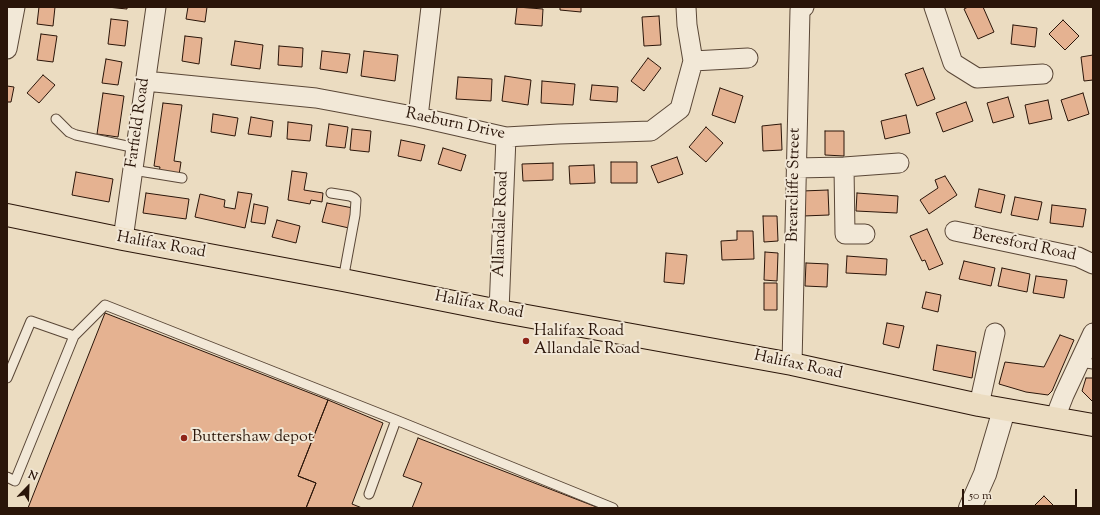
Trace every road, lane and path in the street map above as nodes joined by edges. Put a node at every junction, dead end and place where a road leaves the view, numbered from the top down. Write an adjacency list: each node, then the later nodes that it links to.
1 (15, 7): 7 (street)
2 (156, 7): 11 (street, Farfield Road)
3 (431, 7): 12 (street)
4 (686, 7): 9 (street, Raeburn Drive)
5 (804, 7): 18 (street, Brearcliffe Street)
6 (934, 7): 10 (street)
7 (7, 49)
8 (748, 58): 9 (street)
9 (693, 61): 14 (street, Raeburn Drive)
10 (1043, 74)
11 (145, 81): 12 (street, Raeburn Drive); 15 (street, Farfield Road)
12 (418, 117): 14 (street, Raeburn Drive)
13 (56, 119): 15 (lane)
14 (506, 137): 28 (street, Allandale Road)
15 (136, 148): 19 (street, Farfield Road)
16 (899, 163): 17 (street)
17 (844, 167): 18 (street); 24 (street)
18 (796, 168): 33 (street, Brearcliffe Street)
19 (133, 170): 20 (lane); 25 (street, Farfield Road)
20 (182, 178)
21 (331, 193): 27 (lane)
22 (7, 215): 25 (highway, Halifax Road)
23 (955, 231): 26 (street, Beresford Road)
24 (865, 234)
25 (123, 239): 27 (highway, Halifax Road)
26 (1093, 264)
27 (343, 280): 28 (highway, Halifax Road)
28 (498, 311): 33 (highway, Halifax Road)
29 (995, 333): 35 (street)
30 (1093, 333): 32 (street)
31 (74, 336): 34 (lane); 38 (lane); 40 (lane)
32 (1086, 363): 37 (street)
33 (792, 364): 35 (highway, Halifax Road)
34 (7, 378)
35 (979, 405): 36 (highway, Halifax Road)
36 (1004, 410): 37 (highway, Halifax Road); 43 (street)
37 (1055, 418): 39 (highway, Halifax Road)
38 (396, 420): 41 (lane); 42 (lane)
39 (1093, 425)
40 (7, 477)
41 (369, 494)
42 (613, 508)
43 (970, 508)

